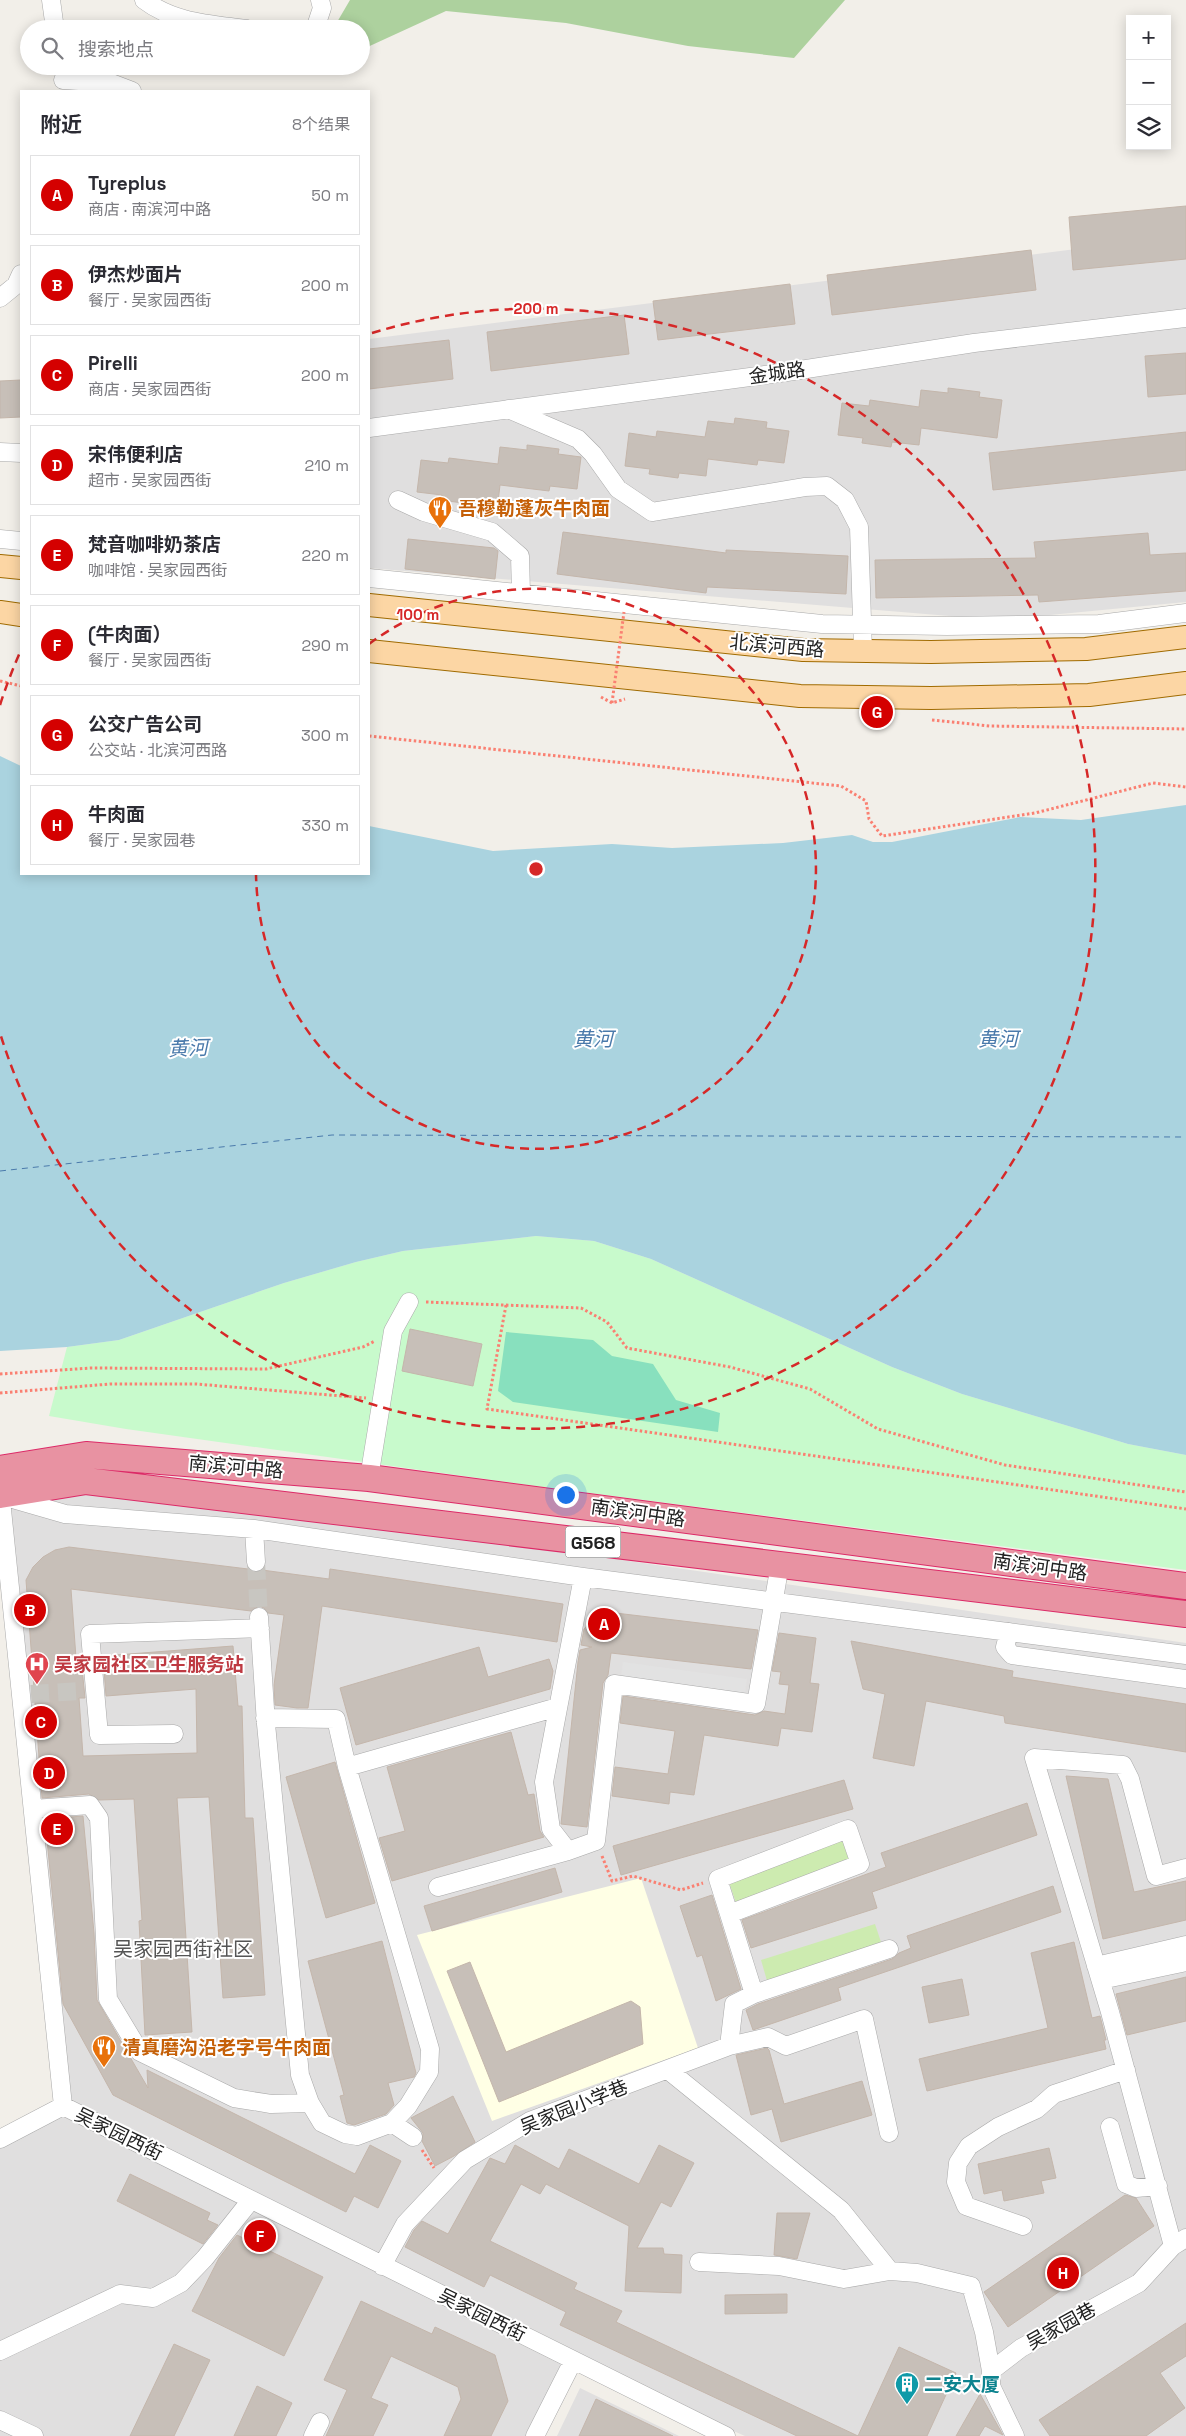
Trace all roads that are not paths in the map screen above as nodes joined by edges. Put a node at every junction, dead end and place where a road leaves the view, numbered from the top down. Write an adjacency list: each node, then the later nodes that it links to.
1 (51, 0): 4 (street)
2 (144, 0): 5 (street)
3 (320, 0): 6 (street)
4 (54, 20)
5 (182, 20)
6 (318, 20)
7 (62, 79): 8 (street)
8 (129, 90)
9 (20, 276): 10 (street)
10 (0, 298)
11 (1186, 318): 12 (street, 金城路)
12 (507, 409): 13 (street, 金城路); 27 (street)
13 (370, 428)
14 (0, 452): 15 (street)
15 (20, 453)
16 (398, 500): 22 (street)
17 (0, 539): 18 (street)
18 (20, 541)
19 (0, 566): 20 (main road)
20 (20, 568)
21 (370, 578): 22 (street)
22 (520, 593): 27 (street)
23 (370, 605): 30 (main road, 北滨河西路)
24 (0, 612): 26 (main road)
25 (1186, 613): 27 (street)
26 (20, 615)
27 (862, 625): 30 (street)
28 (1186, 637): 30 (main road, 北滨河西路)
29 (370, 651): 31 (main road)
30 (863, 651)
31 (1186, 683)
32 (409, 1302): 34 (street)
33 (0, 1469): 34 (highway, 南滨河中路 / G568)
34 (369, 1478): 40 (highway, 南滨河中路 / G568)
35 (0, 1493): 36 (street); 38 (highway, 南滨河中路 / G568); 50 (street, 吴家园西街)
36 (254, 1529): 37 (street); 39 (street)
37 (256, 1562)
38 (780, 1564): 41 (street); 42 (highway, 南滨河中路 / G568)
39 (582, 1577): 41 (street); 46 (street)
40 (1186, 1586)
41 (774, 1601): 43 (street); 51 (street)
42 (1186, 1614)
43 (1009, 1632): 44 (street); 45 (street)
44 (1186, 1655)
45 (1186, 1679)
46 (558, 1707): 49 (street); 51 (street)
47 (265, 1718): 48 (street); 49 (street); 63 (street)
48 (174, 1734)
49 (347, 1767): 65 (street)
50 (33, 1809): 63 (street); 64 (street, 吴家园西街)
51 (568, 1851): 53 (street)
52 (1186, 1868): 58 (street)
53 (438, 1886)
54 (729, 1914): 54 (street); 59 (street)
55 (1186, 1945): 58 (street)
56 (889, 1949): 59 (street)
57 (1186, 1962): 58 (street)
58 (1098, 1973): 62 (street)
59 (754, 1994): 60 (street)
60 (729, 2046): 61 (street, 吴家园小学巷); 67 (street, 吴家园小学巷)
61 (668, 2070): 75 (street, 吴家园小学巷); 76 (street)
62 (1126, 2070): 70 (street); 72 (street)
63 (310, 2103): 65 (street)
64 (63, 2106): 69 (street); 71 (street, 吴家园西街)
65 (392, 2123): 68 (street)
66 (1110, 2127): 70 (street)
67 (889, 2133)
68 (413, 2137)
69 (0, 2139)
70 (1158, 2186): 73 (street)
71 (251, 2200): 75 (street, 吴家园西街); 77 (street)
72 (1022, 2226)
73 (1180, 2242): 79 (street, 吴家园巷)
74 (699, 2262): 76 (street)
75 (382, 2266): 78 (street, 吴家园西街)
76 (890, 2271): 79 (street)
77 (0, 2351)
78 (573, 2361): 82 (street); 83 (street, 吴家园西街)
79 (991, 2371): 84 (street)
80 (0, 2420): 81 (street)
81 (34, 2436)
82 (536, 2436)
83 (726, 2436)
84 (1015, 2436)

